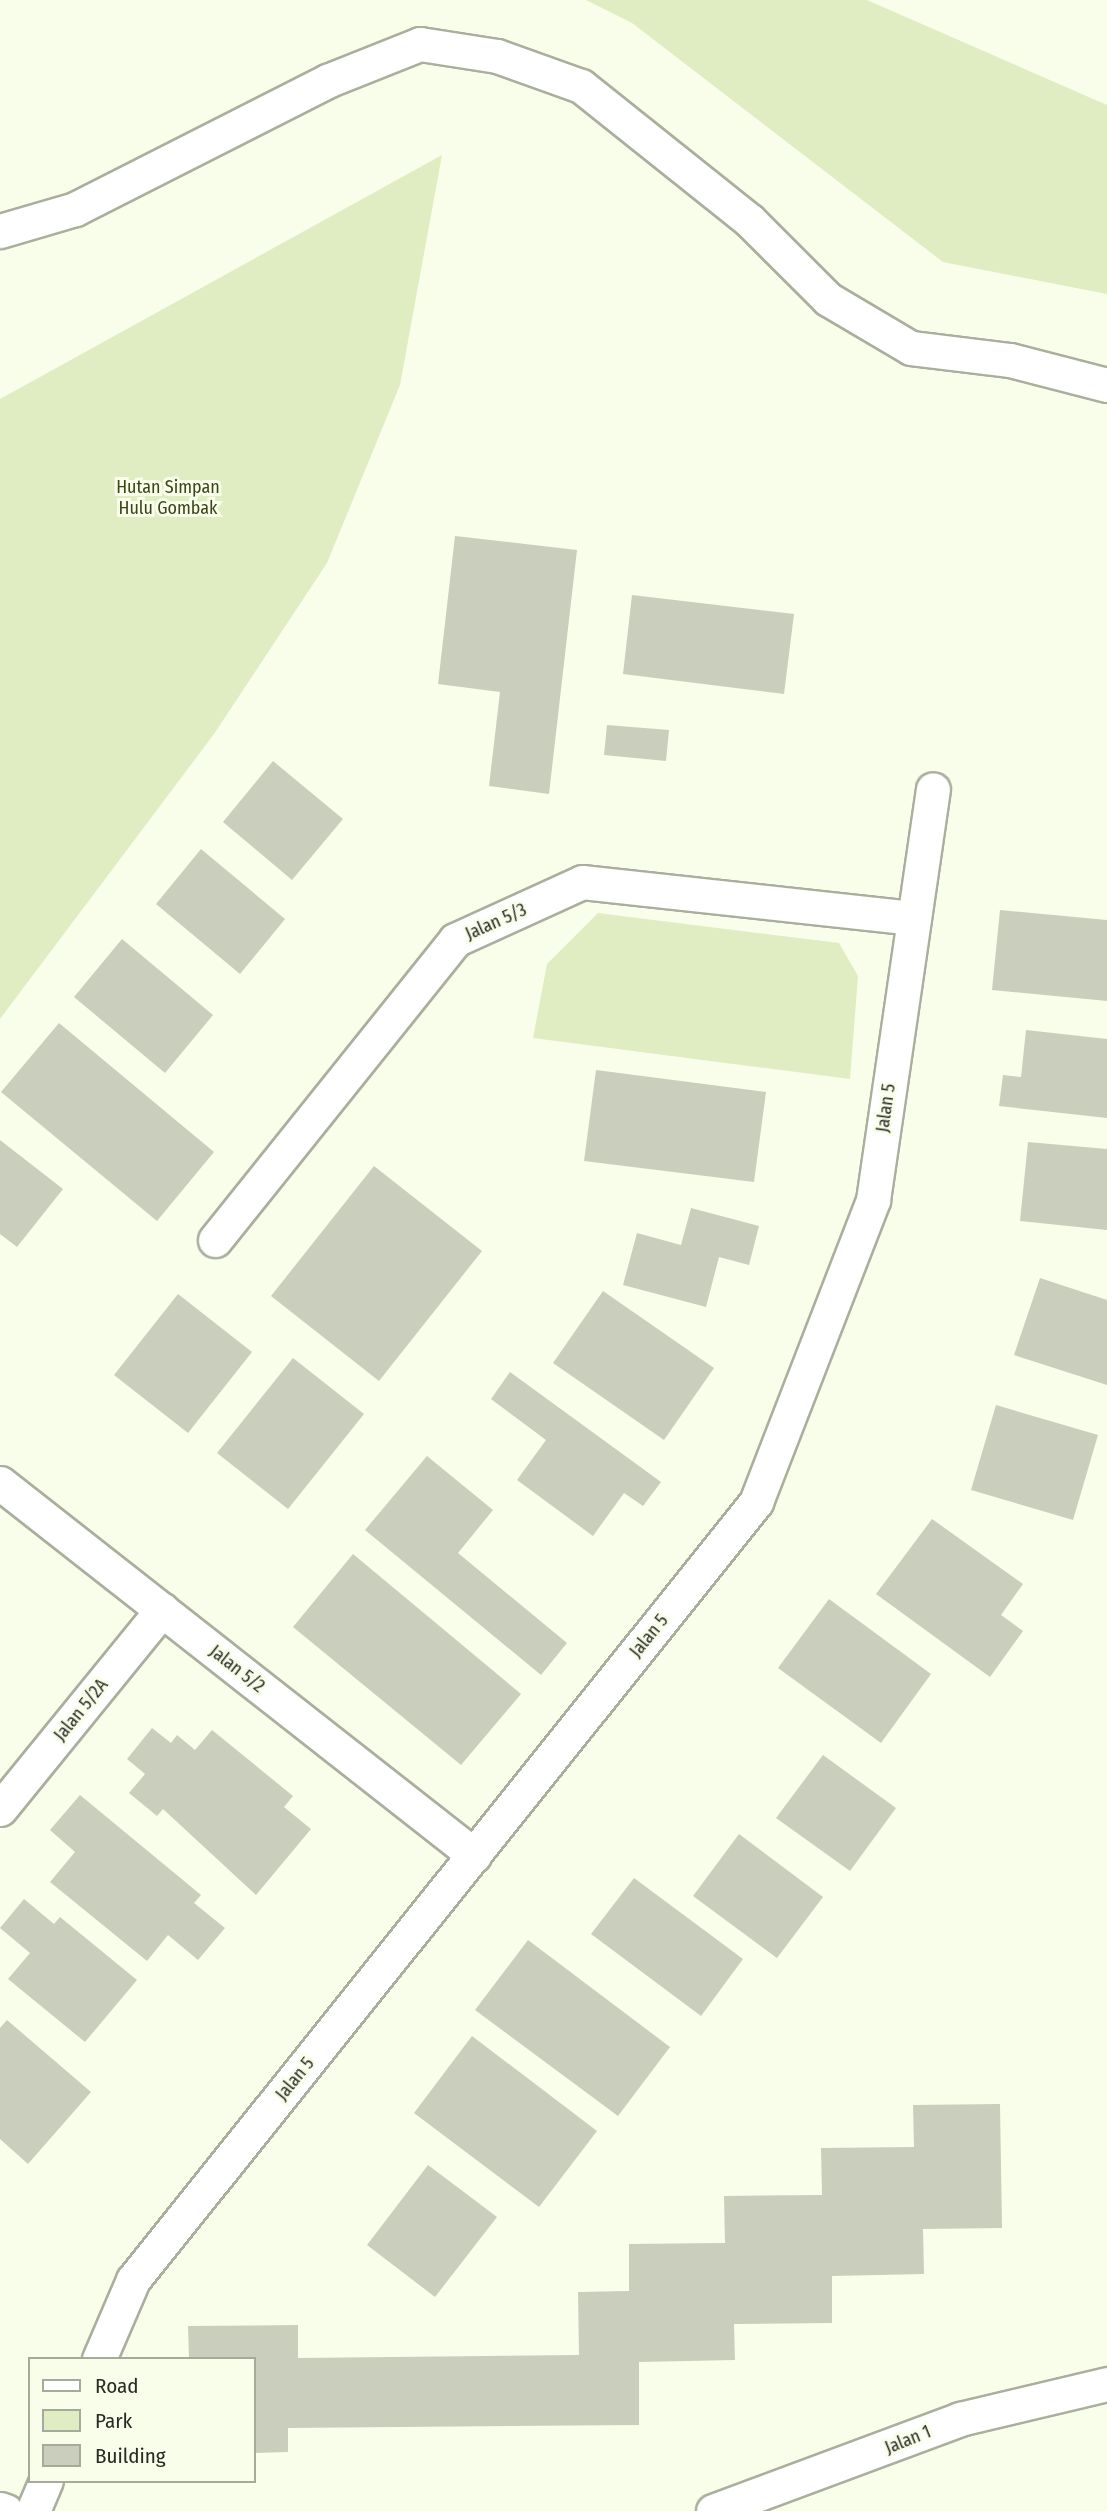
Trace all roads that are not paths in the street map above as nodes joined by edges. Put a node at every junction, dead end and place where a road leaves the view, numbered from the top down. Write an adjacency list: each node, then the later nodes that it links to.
1 (0, 231): 2 (street)
2 (1107, 385)
3 (933, 789): 4 (street, Jalan 5)
4 (914, 918): 5 (street, Jalan 5/3); 9 (street, Jalan 5)
5 (215, 1240)
6 (0, 1483): 7 (street, Jalan 5/2)
7 (162, 1610): 8 (street, Jalan 5/2A); 9 (street, Jalan 5/2)
8 (0, 1810)
9 (474, 1855): 10 (street, Jalan 5)
10 (100, 2357)
11 (1107, 2384): 16 (street, Jalan 1)
12 (45, 2483): 15 (street)
13 (0, 2509): 14 (street)
14 (6, 2511)
15 (33, 2511)
16 (713, 2511)

